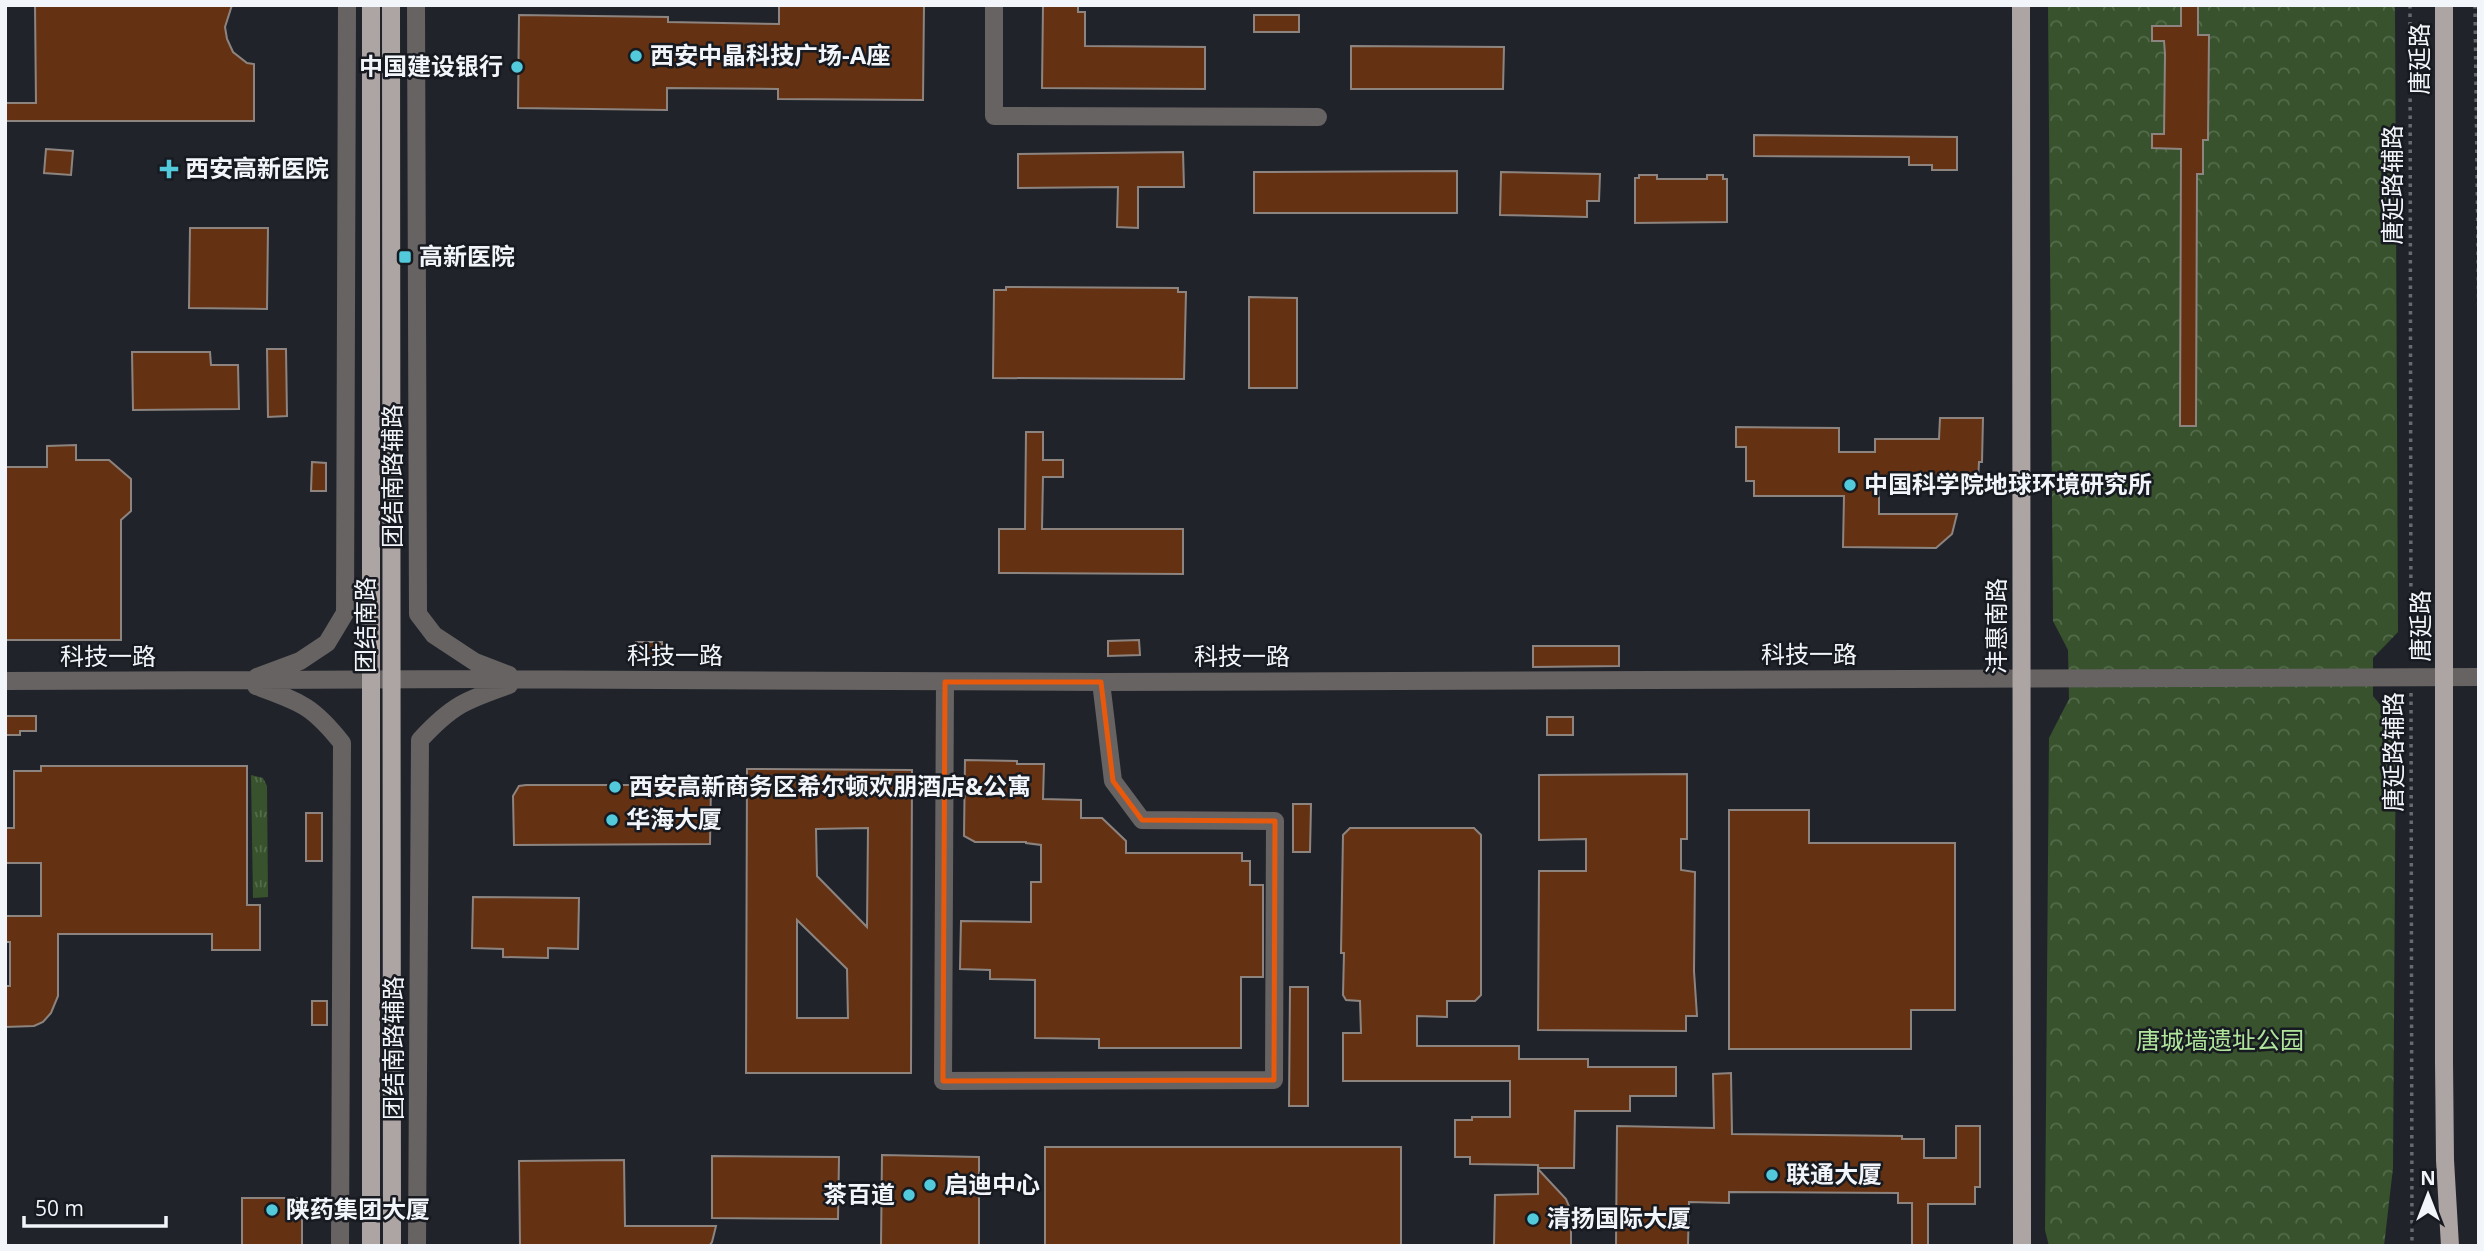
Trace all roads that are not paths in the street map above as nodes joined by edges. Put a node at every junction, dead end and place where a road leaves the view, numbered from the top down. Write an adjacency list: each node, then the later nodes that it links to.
1 (347, 5): 15 (street, 团结南路辅路)
2 (370, 5): 16 (main road, 团结南路)
3 (391, 5): 12 (main road, 团结南路)
4 (416, 5): 13 (street, 团结南路辅路)
5 (994, 5): 8 (street)
6 (2021, 5): 11 (main road, 沣惠南路)
7 (2444, 5): 9 (main road, 唐延路)
8 (1318, 117)
9 (2445, 677): 10 (street, 科技一路); 11 (street, 科技一路); 27 (main road, 唐延路)
10 (2479, 677)
11 (2022, 678): 18 (street, 科技一路); 19 (main road, 沣惠南路)
12 (390, 680): 13 (street, 科技一路); 16 (street, 科技一路); 22 (main road, 团结南路)
13 (522, 680): 17 (street, 科技一路); 23 (street, 团结南路辅路)
14 (5, 681): 15 (street, 科技一路)
15 (244, 681): 16 (street, 科技一路); 20 (street)
16 (370, 681): 21 (main road, 团结南路)
17 (945, 682): 18 (street, 科技一路); 18 (street)
18 (1101, 682)
19 (2022, 1226): 24 (main road); 25 (main road, 沣惠南路); 26 (main road)
20 (340, 1246)
21 (371, 1246)
22 (392, 1246)
23 (417, 1246)
24 (2015, 1246)
25 (2022, 1246)
26 (2029, 1246)
27 (2450, 1246)

